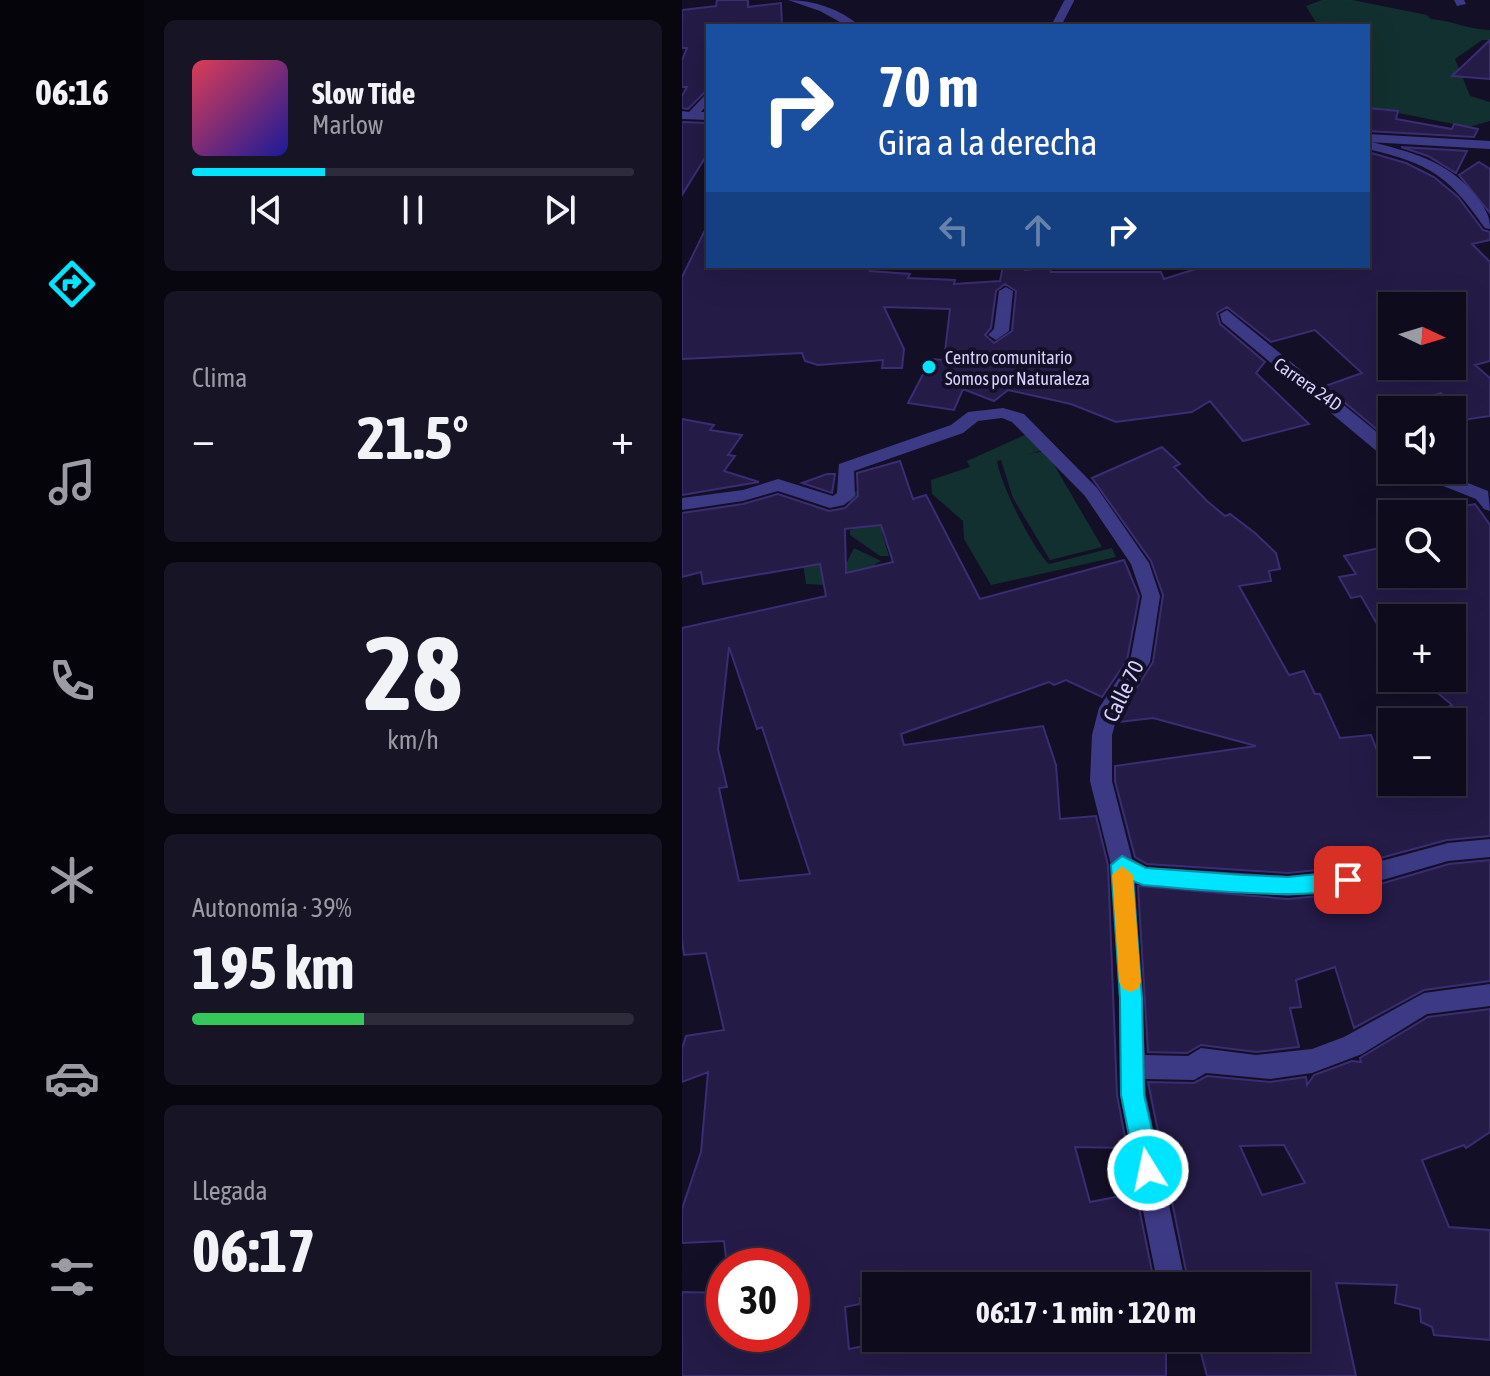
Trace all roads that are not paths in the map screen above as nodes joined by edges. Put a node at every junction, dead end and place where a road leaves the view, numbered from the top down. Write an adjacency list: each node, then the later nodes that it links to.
1 (793, 0): 3 (street)
2 (1069, 0): 4 (street)
3 (851, 24)
4 (1057, 24)
5 (706, 98): 6 (street)
6 (687, 115)
7 (1370, 138): 8 (street)
8 (1490, 145)
9 (1370, 146): 10 (street)
10 (1490, 225)
11 (1006, 291): 13 (street)
12 (1227, 314): 14 (street, Carrera 24D)
13 (996, 335)
14 (1378, 441)
15 (1454, 484): 17 (street)
16 (682, 504): 19 (street, Calle 70)
17 (1490, 505)
18 (1490, 848): 19 (street)
19 (1122, 865): 21 (street)
20 (1490, 995): 21 (street)
21 (1134, 1067): 22 (street)
22 (1169, 1272)

